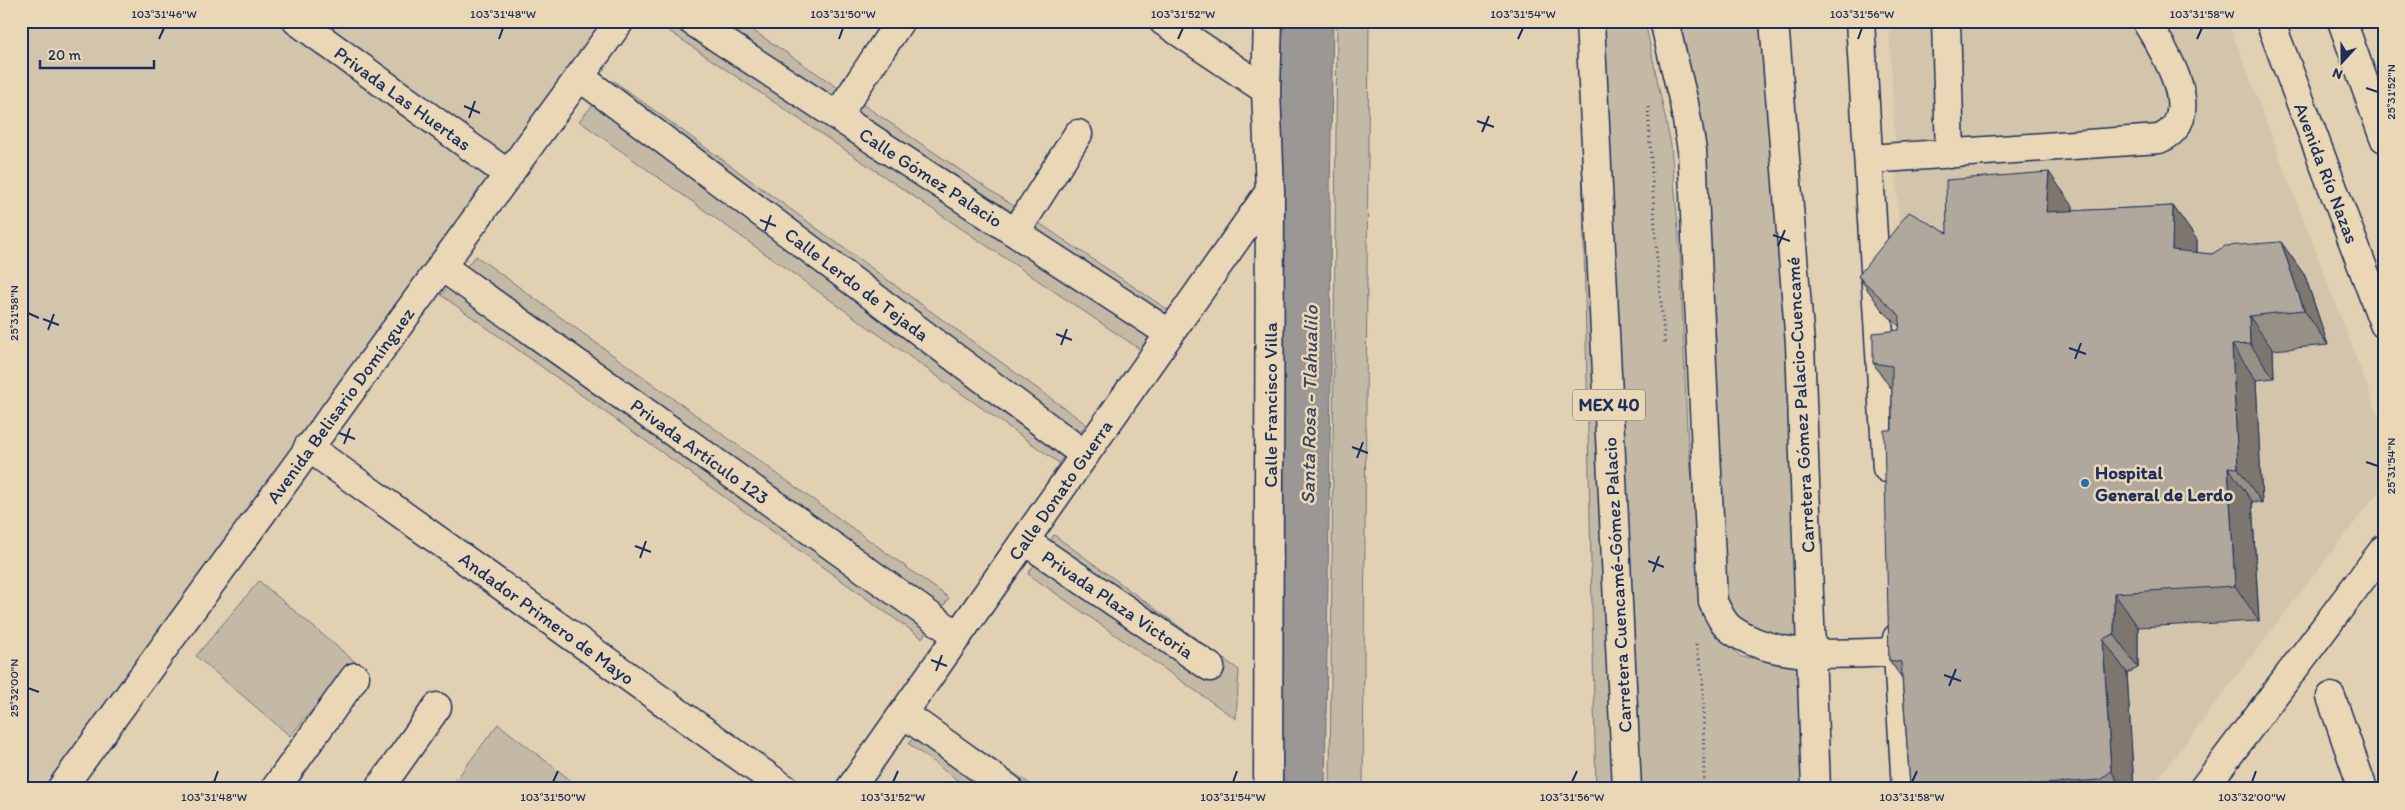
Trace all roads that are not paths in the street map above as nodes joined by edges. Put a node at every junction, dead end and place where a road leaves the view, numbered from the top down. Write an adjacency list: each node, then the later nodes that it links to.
1 (297, 21): 22 (main road, Privada Las Huertas)
2 (620, 21): 15 (main road, Avenida Belisario Domínguez)
3 (692, 21): 17 (main road, Calle Gómez Palacio)
4 (900, 21): 17 (main road)
5 (1163, 21): 16 (main road)
6 (1268, 21): 16 (main road, Calle Francisco Villa)
7 (1590, 21): 49 (main road, Carretera Cuencamé-Gómez Palacio / MEX 40)
8 (1664, 21): 36 (main road)
9 (1774, 21): 36 (main road, Carretera Gómez Palacio-Cuencamé)
10 (1860, 21): 21 (main road)
11 (1946, 21): 20 (main road)
12 (2146, 21): 20 (main road)
13 (2270, 21): 26 (main road, Avenida Río Nazas)
14 (2342, 21): 19 (main road)
15 (580, 76): 22 (main road, Avenida Belisario Domínguez); 29 (main road, Calle Lerdo de Tejada)
16 (1266, 90): 23 (main road, Calle Francisco Villa)
17 (837, 116): 24 (main road, Calle Gómez Palacio)
18 (1078, 134): 24 (main road)
19 (2384, 138)
20 (1950, 154): 21 (main road)
21 (1869, 159): 30 (main road)
22 (509, 174): 25 (main road, Avenida Belisario Domínguez)
23 (1270, 191): 27 (main road, Calle Donato Guerra); 48 (main road, Calle Francisco Villa)
24 (1016, 232): 27 (main road, Calle Gómez Palacio)
25 (441, 266): 28 (main road, Avenida Belisario Domínguez); 34 (main road, Privada Artículo 123)
26 (2384, 324)
27 (1170, 334): 29 (main road, Calle Donato Guerra)
28 (308, 447): 42 (main road, Avenida Belisario Domínguez); 45 (main road, Andador Primero de Mayo)
29 (1086, 455): 31 (main road, Calle Donato Guerra)
30 (1889, 494)
31 (1025, 540): 34 (main road, Calle Donato Guerra); 37 (main road, Privada Plaza Victoria)
32 (2384, 549): 52 (main road)
33 (1896, 612): 35 (main road)
34 (958, 636): 41 (main road, Calle Donato Guerra)
35 (1898, 652): 36 (main road); 51 (main road)
36 (1812, 654): 50 (main road, Carretera Gómez Palacio-Cuencamé)
37 (1210, 667)
38 (355, 677): 43 (main road)
39 (2331, 697): 53 (main road)
40 (437, 707): 44 (main road)
41 (904, 714): 46 (main road, Calle Donato Guerra); 47 (main road)
42 (61, 789)
43 (275, 789)
44 (379, 789)
45 (785, 789)
46 (850, 789)
47 (1009, 789)
48 (1268, 789)
49 (1628, 789)
50 (1816, 789)
51 (1906, 789)
52 (2203, 789)
53 (2362, 789)

